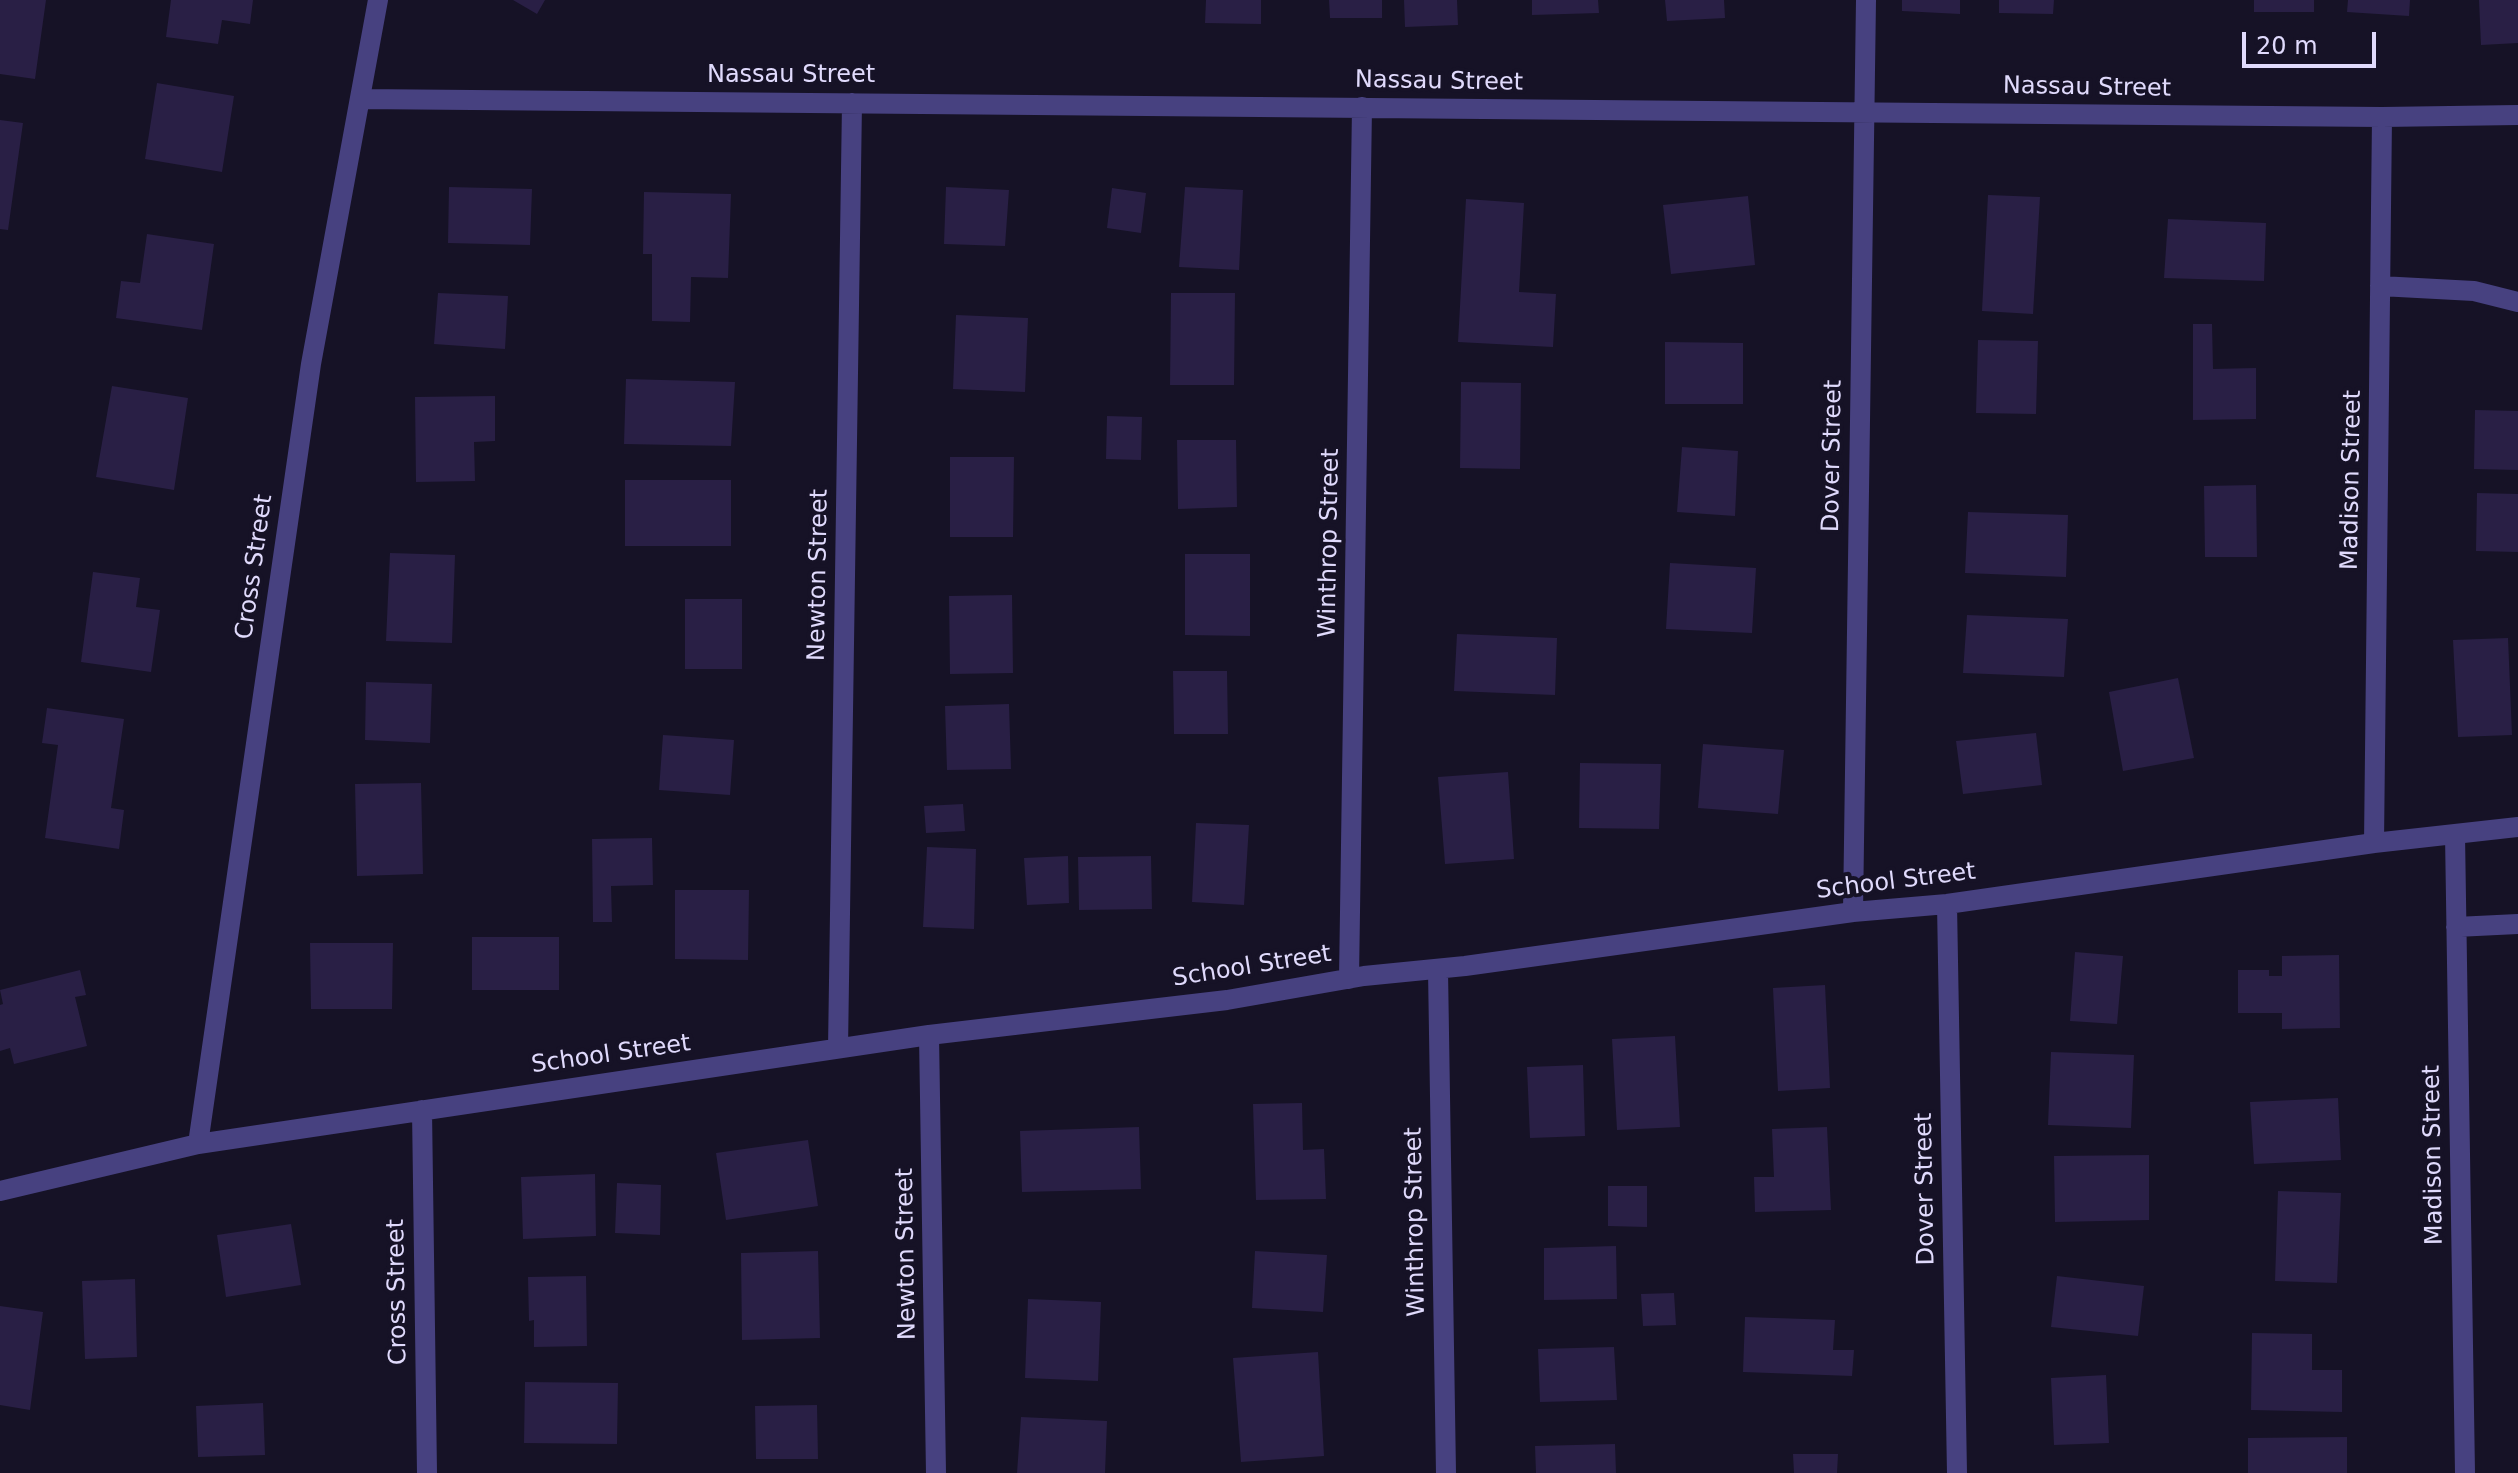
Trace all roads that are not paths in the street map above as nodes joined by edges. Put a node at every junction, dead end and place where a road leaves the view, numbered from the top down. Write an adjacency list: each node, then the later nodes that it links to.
1 (378, 0): 3 (street, Cross Street)
2 (1866, 0): 6 (street, Dover Street)
3 (360, 99): 4 (street, Nassau Street); 23 (street, Cross Street)
4 (852, 103): 5 (street, Nassau Street); 21 (street, Newton Street)
5 (1362, 107): 6 (street, Nassau Street); 19 (street, Winthrop Street)
6 (1863, 112): 8 (street, Nassau Street); 15 (street, Dover Street)
7 (2518, 115): 8 (street, Nassau Street)
8 (2382, 117): 9 (street, Madison Street)
9 (2380, 286): 10 (street); 13 (street, Madison Street)
10 (2518, 302)
11 (2518, 827): 12 (street, School Street)
12 (2455, 835): 13 (street, School Street); 17 (street, Madison Street)
13 (2374, 843): 14 (street, School Street)
14 (1947, 904): 15 (street, School Street); 28 (street, Dover Street)
15 (1853, 912): 18 (street, School Street)
16 (2518, 924): 17 (street)
17 (2456, 927): 29 (street, Madison Street)
18 (1438, 970): 19 (street, School Street); 27 (street, Winthrop Street)
19 (1349, 979): 20 (street, School Street)
20 (929, 1035): 21 (street, School Street); 26 (street, Newton Street)
21 (838, 1048): 22 (street, School Street)
22 (422, 1110): 23 (street, School Street); 25 (street, Cross Street)
23 (198, 1144): 24 (street, School Street)
24 (0, 1191)
25 (427, 1473)
26 (936, 1473)
27 (1446, 1473)
28 (1957, 1473)
29 (2465, 1473)

